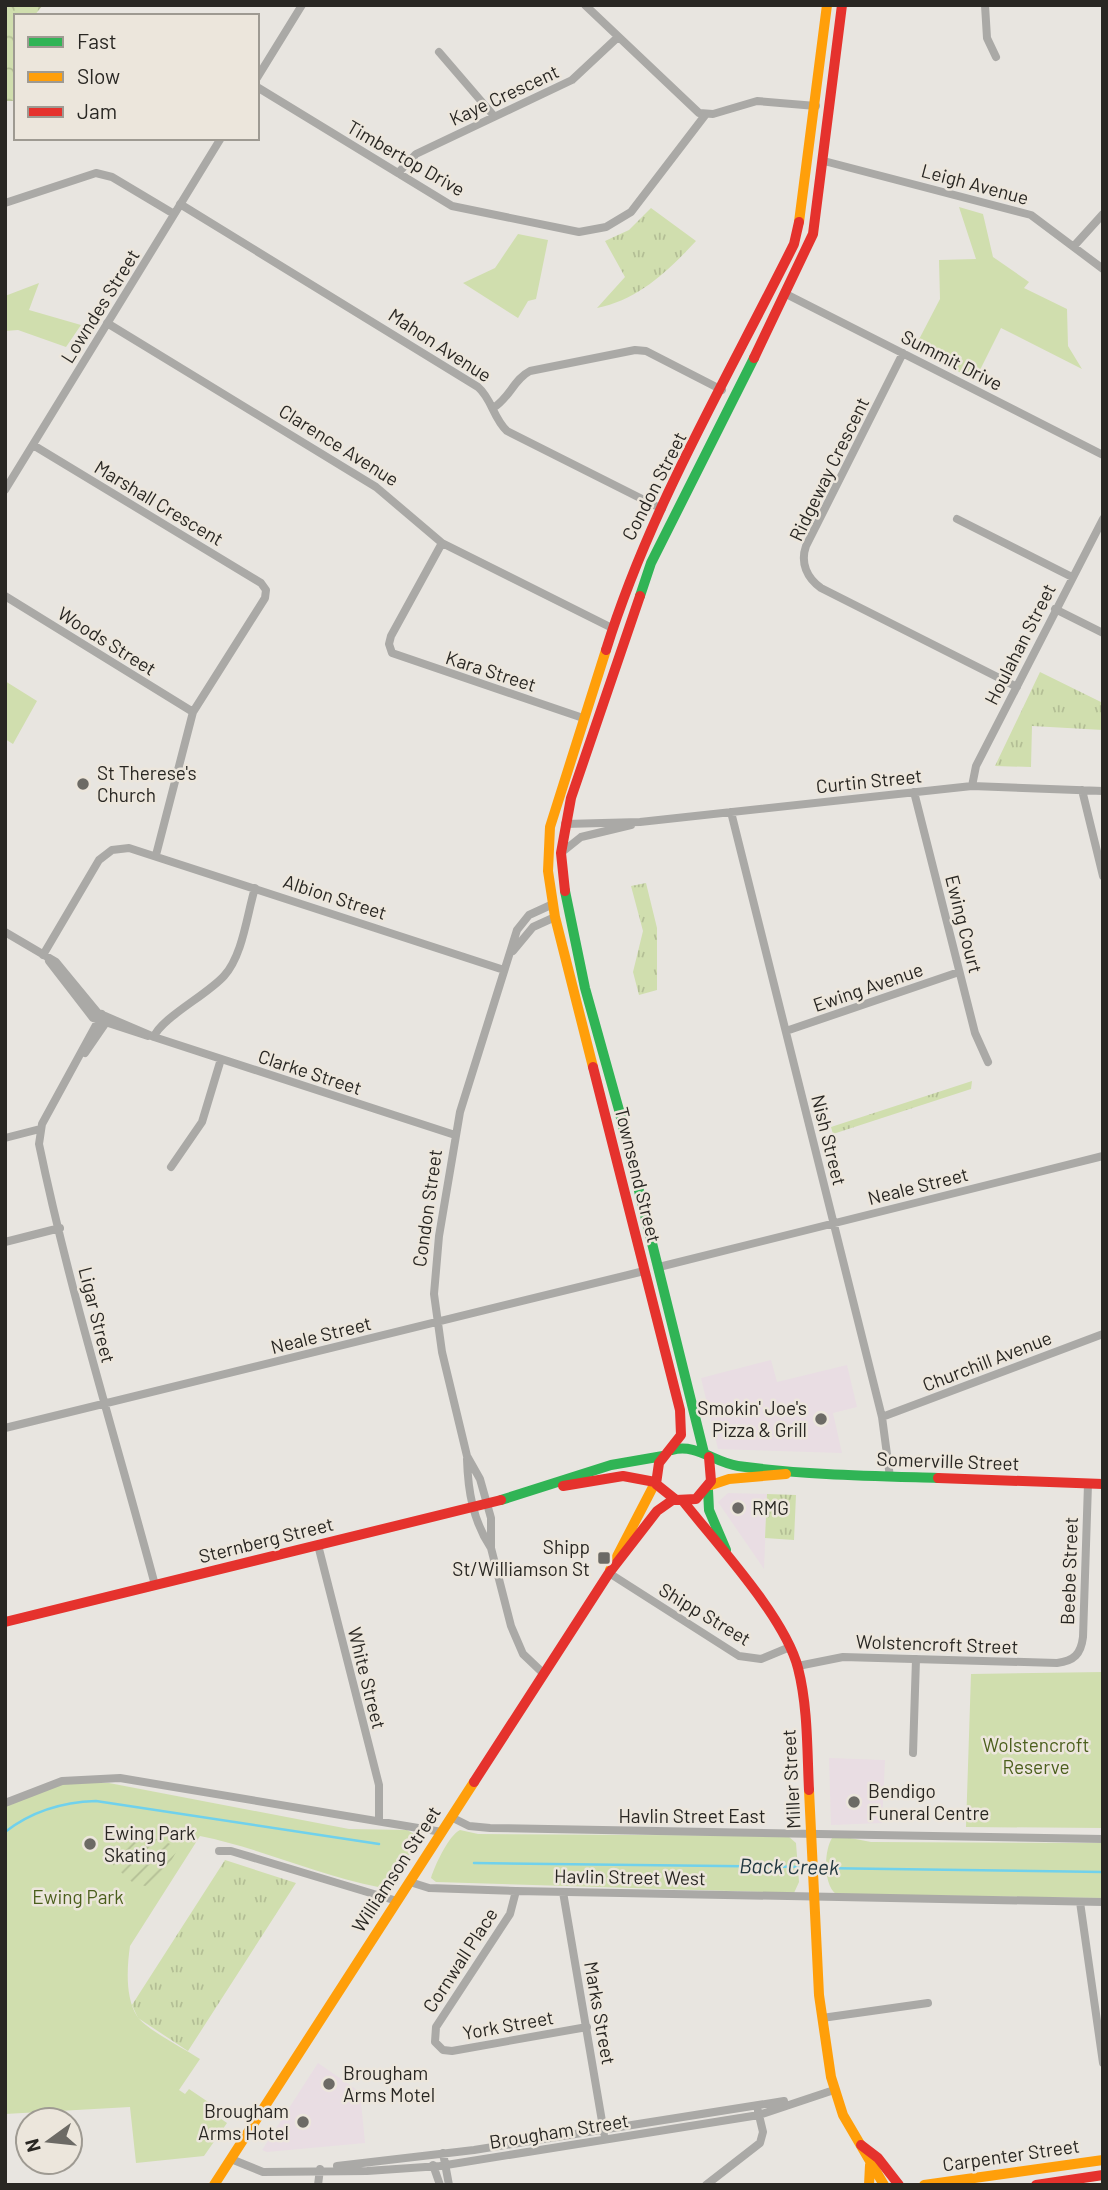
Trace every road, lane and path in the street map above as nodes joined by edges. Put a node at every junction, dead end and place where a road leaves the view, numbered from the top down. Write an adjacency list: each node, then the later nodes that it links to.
1 (302, 5): 9 (street)
2 (585, 5): 6 (street)
3 (827, 5): 11 (main road, Condon Street)
4 (842, 5): 12 (main road, Condon Street)
5 (985, 5): 8 (street)
6 (618, 37): 13 (street); 14 (street, Kaye Crescent)
7 (439, 52): 14 (street)
8 (996, 57)
9 (259, 75)
10 (259, 88): 17 (street, Timbertop Drive)
11 (816, 106): 12 (main road); 13 (street); 27 (main road, Condon Street)
12 (830, 107): 16 (main road, Condon Street)
13 (706, 114): 17 (street, Timbertop Drive)
14 (494, 116): 17 (street, Kaye Crescent)
15 (220, 140): 19 (street, Lowndes Street)
16 (824, 162): 22 (street, Leigh Avenue); 24 (main road, Condon Street)
17 (398, 173)
18 (5, 203): 20 (street)
19 (180, 204): 20 (street, Lowndes Street); 28 (street, Mahon Avenue)
20 (174, 214): 25 (street, Lowndes Street)
21 (1103, 214): 22 (street)
22 (1074, 246): 23 (street, Leigh Avenue)
23 (1103, 269)
24 (786, 294): 26 (street, Summit Drive); 33 (main road, Condon Street)
25 (107, 323): 29 (street, Lowndes Street); 36 (street, Clarence Avenue)
26 (903, 353): 30 (street, Summit Drive); 47 (street, Ridgeway Crescent)
27 (722, 390): 28 (street); 32 (main road, Condon Street)
28 (493, 408): 32 (street, Mahon Avenue)
29 (33, 444): 31 (street, Lowndes Street); 39 (street, Marshall Crescent)
30 (1103, 455)
31 (5, 490)
32 (662, 509): 33 (main road, Mahon Avenue); 42 (main road, Condon Street)
33 (674, 515): 43 (main road, Condon Street)
34 (957, 519): 37 (street)
35 (1103, 519): 37 (street, Houlahan Street)
36 (442, 543): 42 (street, Clarence Avenue); 45 (street)
37 (1072, 577): 41 (street, Houlahan Street)
38 (276, 588): 39 (street)
39 (266, 590): 48 (street)
40 (5, 596): 48 (street, Woods Street)
41 (1055, 609): 44 (street); 47 (street, Houlahan Street)
42 (612, 628): 43 (main road, Clarence Avenue); 49 (main road, Condon Street)
43 (626, 633): 56 (main road, Condon Street)
44 (1103, 634)
45 (391, 651): 46 (street); 49 (street, Kara Street)
46 (380, 657)
47 (1017, 687): 50 (street, Houlahan Street)
48 (192, 712): 58 (street)
49 (583, 718): 61 (main road, Condon Street)
50 (972, 786): 51 (street, Curtin Street); 53 (street, Curtin Street)
51 (1082, 790): 52 (street, Curtin Street); 59 (street)
52 (1103, 791)
53 (914, 792): 54 (street, Curtin Street); 67 (street, Ewing Court)
54 (731, 812): 55 (street, Curtin Street); 69 (street, Nish Street)
55 (640, 822): 56 (street, Curtin Street); 57 (street, Curtin Street)
56 (565, 824): 57 (main road, Condon Street); 61 (main road)
57 (561, 853): 62 (main road, Condon Street)
58 (156, 855): 60 (street, Albion Street); 65 (street)
59 (1103, 876)
60 (254, 888): 66 (street, Albion Street); 70 (street)
61 (553, 904): 63 (main road, Townsend Street); 66 (street, Condon Street)
62 (568, 906): 81 (main road, Townsend Street)
63 (555, 917): 66 (street, Condon Street); 82 (main road, Townsend Street)
64 (5, 932): 65 (street)
65 (43, 955): 68 (street)
66 (504, 970): 74 (street, Condon Street)
67 (959, 972): 69 (street, Ewing Avenue); 72 (street, Ewing Court)
68 (104, 1019): 70 (street, Clarke Street); 73 (street)
69 (786, 1031): 78 (street, Nish Street)
70 (154, 1037): 71 (street, Clarke Street)
71 (221, 1059): 74 (street, Clarke Street); 77 (street)
72 (988, 1062)
73 (40, 1129): 75 (street); 79 (street, Ligar Street)
74 (455, 1135): 83 (street, Condon Street)
75 (5, 1138)
76 (1103, 1156): 78 (street, Neale Street)
77 (171, 1167)
78 (834, 1223): 81 (street, Neale Street); 86 (street, Nish Street)
79 (60, 1228): 80 (street); 85 (street, Ligar Street)
80 (5, 1242)
81 (659, 1267): 89 (main road, Townsend Street)
82 (645, 1270): 83 (street, Neale Street); 88 (main road, Townsend Street)
83 (436, 1323): 85 (street, Neale Street); 90 (street, Condon Street)
84 (1103, 1334): 86 (street, Churchill Avenue)
85 (104, 1404): 87 (street, Neale Street); 105 (street, Ligar Street)
86 (882, 1417): 92 (street, Nish Street)
87 (5, 1428)
88 (666, 1453): 89 (main road); 93 (main road); 97 (main road, Sternberg Street)
89 (706, 1455): 91 (main road, Somerville Street); 96 (main road)
90 (467, 1456): 99 (street, Condon Street); 100 (street, Condon Street)
91 (792, 1473): 92 (main road, Somerville Street); 96 (main road, Somerville Street)
92 (890, 1477): 94 (main road, Somerville Street)
93 (655, 1482): 97 (main road, Sternberg Street); 98 (main road); 104 (main road, Williamson Street)
94 (1088, 1484): 95 (main road, Somerville Street); 108 (street, Beebe Street)
95 (1103, 1484)
96 (709, 1488): 98 (main road); 103 (main road, Miller Street)
97 (536, 1490): 99 (main road, Sternberg Street)
98 (678, 1500): 103 (main road, Miller Street); 104 (main road, Williamson Street)
99 (487, 1504): 100 (main road, Sternberg Street); 102 (street, Condon Street)
100 (474, 1507): 101 (main road, Sternberg Street); 102 (street, Condon Street)
101 (318, 1545): 105 (main road, Sternberg Street); 115 (street, White Street)
102 (491, 1548): 111 (street, Condon Street)
103 (726, 1551): 107 (main road, Miller Street)
104 (609, 1573): 107 (street, Shipp Street); 111 (main road, Williamson Street)
105 (155, 1585): 106 (main road, Sternberg Street)
106 (5, 1622)
107 (790, 1647): 110 (main road, Miller Street)
108 (1076, 1657): 109 (street, Wolstencroft Street)
109 (916, 1659): 110 (street, Wolstencroft Street); 112 (street)
110 (798, 1666): 117 (main road, Miller Street)
111 (544, 1674): 114 (main road, Williamson Street)
112 (913, 1753)
113 (5, 1803): 115 (street)
114 (451, 1817): 116 (main road, Williamson Street); 117 (street, Havlin Street East)
115 (379, 1820): 116 (street)
116 (442, 1832): 120 (main road, Williamson Street)
117 (811, 1833): 118 (street, Havlin Street East); 123 (main road, Miller Street)
118 (1103, 1839)
119 (219, 1851): 124 (street)
120 (410, 1882): 121 (street, Havlin Street West); 124 (main road, Williamson Street)
121 (516, 1891): 122 (street, Havlin Street West); 130 (street, Cornwall Place)
122 (563, 1892): 123 (street, Havlin Street West); 129 (street, Marks Street)
123 (814, 1898): 125 (street, Havlin Street West); 128 (main road, Miller Street)
124 (397, 1901): 141 (main road, Williamson Street)
125 (1080, 1902): 126 (street, Havlin Street West); 131 (street)
126 (1103, 1902)
127 (928, 2003): 128 (street)
128 (822, 2018): 132 (main road, Miller Street)
129 (587, 2027): 130 (street, York Street); 136 (street, Marks Street)
130 (437, 2046)
131 (1103, 2063)
132 (834, 2090): 133 (street, Brougham Street); 138 (main road, Miller Street)
133 (800, 2099): 134 (street, Brougham Street); 135 (street, Brougham Street)
134 (757, 2105): 135 (street); 136 (street, Brougham Street)
135 (759, 2115): 137 (street, Brougham Street); 152 (street)
136 (604, 2129): 137 (street, Marks Street); 139 (street, Brougham Street)
137 (606, 2139): 144 (street, Brougham Street)
138 (861, 2145): 143 (main road, Miller Street); 155 (main road, Miller Street)
139 (443, 2153): 140 (street, Brougham Street); 144 (street)
140 (432, 2154): 145 (street); 146 (street, Brougham Street)
141 (231, 2159): 146 (street, Brougham Street); 148 (main road, Williamson Street)
142 (1103, 2160): 156 (main road, Carpenter Street)
143 (870, 2165): 153 (main road); 154 (main road, Miller Street)
144 (445, 2166): 145 (street, Brougham Street); 151 (street)
145 (433, 2167): 146 (street, Brougham Street); 150 (street)
146 (320, 2169): 149 (street)
147 (1103, 2175): 157 (main road, Carpenter Street)
148 (214, 2185)
149 (318, 2185)
150 (440, 2185)
151 (449, 2185)
152 (706, 2185)
153 (869, 2185)
154 (884, 2185)
155 (899, 2185)
156 (924, 2185)
157 (1036, 2185)

